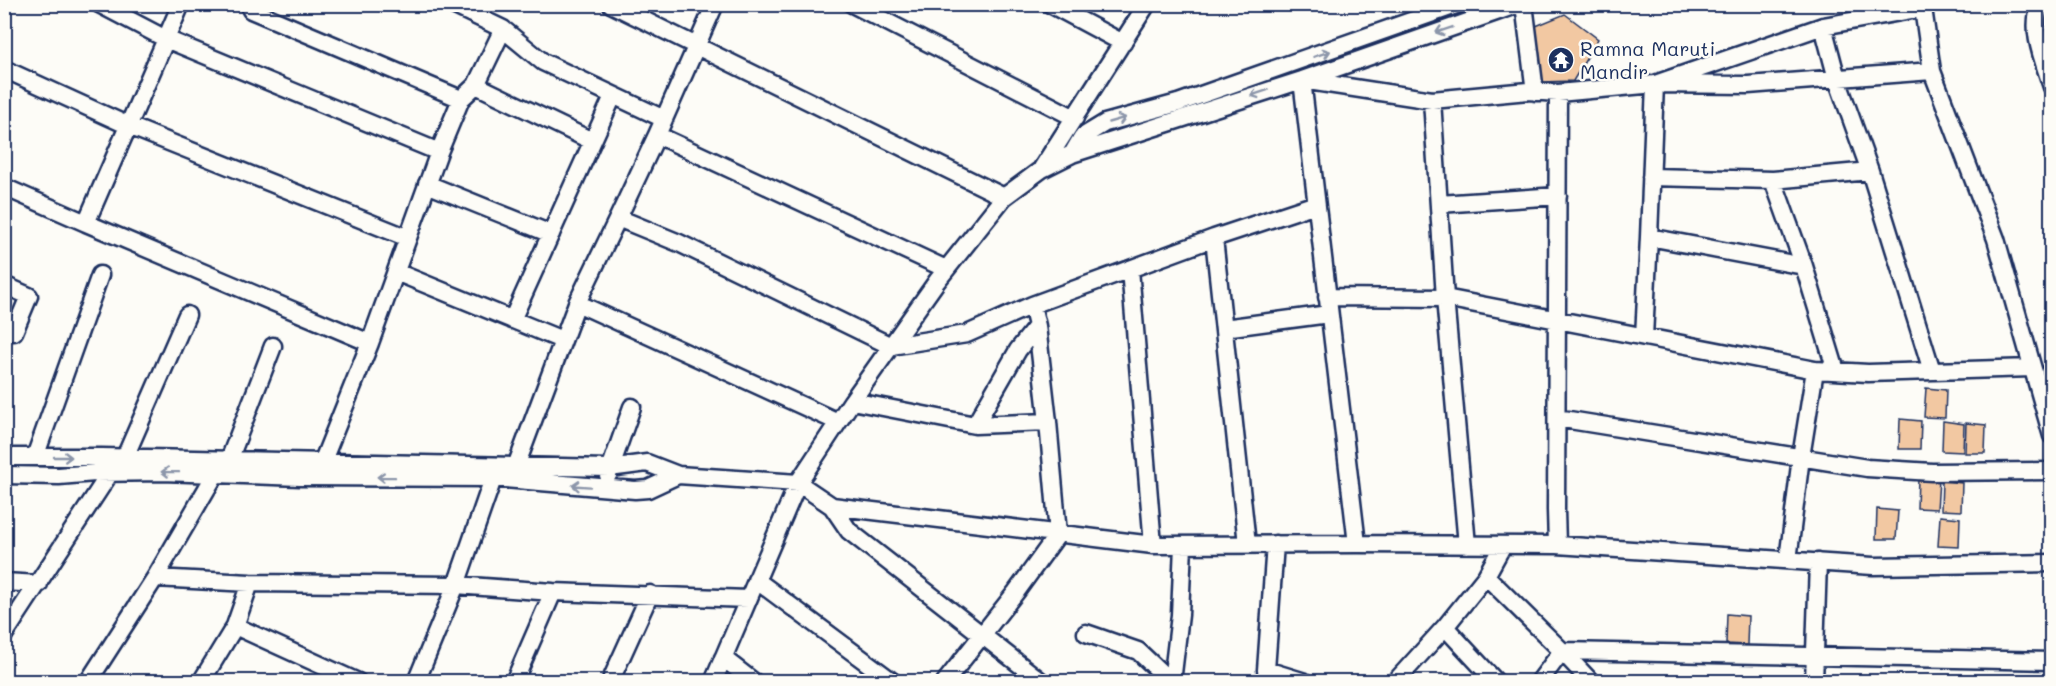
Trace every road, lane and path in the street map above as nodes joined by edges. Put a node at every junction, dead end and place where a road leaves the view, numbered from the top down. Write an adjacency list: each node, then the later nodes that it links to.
1 (99, 4): 17 (street)
2 (181, 4): 17 (street)
3 (451, 4): 16 (street)
4 (611, 4): 19 (street)
5 (715, 4): 19 (street)
6 (852, 4): 32 (street)
7 (1050, 4): 18 (street)
8 (1147, 4): 18 (street)
9 (1519, 4): 22 (street, one-way to 22)
10 (1524, 4): 27 (street)
11 (2041, 4): 26 (street)
12 (1455, 5): 38 (street, one-way to 12)
13 (248, 6): 30 (street)
14 (1924, 6): 15 (street); 21 (street)
15 (1823, 26): 23 (street); 24 (street)
16 (503, 29): 25 (street); 29 (street)
17 (166, 39): 34 (street); 37 (street)
18 (1123, 43): 32 (street)
19 (696, 46): 33 (street); 46 (street)
20 (4, 69): 34 (street)
21 (1932, 71): 23 (street); 76 (street)
22 (1302, 80): 31 (street); 38 (street, one-way to 38); 47 (street)
23 (1837, 80): 24 (street); 40 (street)
24 (1655, 84): 28 (street); 41 (street)
25 (476, 85): 30 (street); 36 (street)
26 (2052, 87)
27 (1535, 92): 28 (street); 31 (street)
28 (1558, 93): 45 (street)
29 (613, 96): 33 (street); 36 (street)
30 (461, 99): 37 (street)
31 (1432, 100): 48 (street)
32 (1075, 118): 39 (street)
33 (664, 119): 35 (street)
34 (129, 126): 50 (street); 53 (street)
35 (657, 135): 49 (street); 56 (street)
36 (592, 141): 51 (street)
37 (439, 152): 43 (street)
38 (1072, 154): 39 (street)
39 (1042, 169): 46 (street)
40 (1870, 171): 42 (street); 79 (street)
41 (1652, 177): 42 (street); 52 (street)
42 (1773, 180): 55 (street)
43 (427, 184): 51 (street); 53 (street)
44 (4, 187): 50 (street)
45 (1558, 196): 48 (street); 67 (street)
46 (1004, 197): 56 (street)
47 (1316, 204): 54 (street); 64 (street)
48 (1439, 204): 61 (street)
49 (618, 218): 62 (street); 75 (street)
50 (86, 223): 73 (street)
51 (551, 234): 66 (street)
52 (1649, 237): 55 (street); 71 (street)
53 (408, 238): 58 (street)
54 (1214, 238): 57 (street); 69 (street)
55 (1804, 266): 78 (street)
56 (946, 269): 75 (street)
57 (1130, 269): 63 (street); 109 (street)
58 (396, 272): 66 (street); 73 (street)
59 (100, 275): 88 (street)
60 (4, 285): 70 (street)
61 (1445, 298): 64 (street); 67 (street); 108 (street)
62 (577, 303): 72 (street); 83 (street)
63 (1032, 305): 68 (street); 75 (street)
64 (1328, 305): 69 (street); 107 (street)
65 (187, 315): 89 (street)
66 (512, 320): 72 (street)
67 (1557, 321): 71 (street); 82 (street)
68 (1037, 326): 84 (street); 85 (street)
69 (1224, 328): 105 (street)
70 (14, 332)
71 (1644, 337): 77 (street)
72 (562, 340): 98 (street)
73 (370, 343): 92 (street)
74 (273, 346): 91 (street)
75 (891, 346): 80 (street)
76 (2032, 368): 79 (street); 86 (street)
77 (1815, 370): 78 (street); 90 (street)
78 (1836, 371): 79 (street)
79 (1932, 371)
80 (852, 401): 83 (street); 85 (street)
81 (632, 407): 94 (street)
82 (1557, 418): 90 (street); 112 (street)
83 (838, 422): 101 (street)
84 (1048, 422): 85 (street); 104 (street)
85 (975, 425)
86 (2052, 436)
87 (4, 457): 88 (street)
88 (35, 457): 89 (street, one-way to 89)
89 (125, 457): 91 (street)
90 (1801, 457): 95 (street); 113 (street)
91 (230, 460): 93 (street)
92 (322, 463): 93 (street); 98 (street)
93 (264, 468): 97 (street); 98 (street, one-way to 93)
94 (609, 468): 98 (street); 100 (street); 102 (street)
95 (2052, 471)
96 (110, 473): 97 (street, one-way to 96); 99 (street); 121 (street)
97 (216, 473): 117 (street)
98 (504, 473): 102 (street, one-way to 98); 122 (street)
99 (4, 475)
100 (678, 475): 101 (street); 102 (street)
101 (798, 483): 103 (street); 118 (street)
102 (606, 488)
103 (832, 506): 104 (street); 129 (street)
104 (1058, 534): 109 (street); 129 (street)
105 (1247, 544): 106 (street); 110 (street)
106 (1275, 544): 107 (street); 147 (street)
107 (1357, 544): 108 (street)
108 (1467, 544): 111 (street)
109 (1153, 545): 110 (street)
110 (1183, 545): 146 (street)
111 (1503, 545): 112 (street); 116 (street)
112 (1557, 545): 113 (street)
113 (1788, 560): 114 (street)
114 (1818, 562): 115 (street); 132 (street)
115 (2052, 563)
116 (1486, 576): 127 (street); 131 (street)
117 (155, 578): 120 (street); 135 (street)
118 (756, 580): 125 (street); 143 (street)
119 (4, 582): 121 (street)
120 (250, 583): 122 (street); 126 (street)
121 (39, 584): 130 (street)
122 (456, 585): 123 (street); 138 (street)
123 (553, 592): 124 (street); 139 (street)
124 (650, 594): 125 (street); 140 (street)
125 (748, 599): 133 (street)
126 (235, 626): 136 (street); 137 (street)
127 (1445, 627): 148 (street); 149 (street)
128 (1086, 633): 146 (street)
129 (982, 634): 144 (street); 145 (street)
130 (4, 635)
131 (1562, 651): 132 (street); 150 (street); 151 (street)
132 (1815, 657): 134 (street); 152 (street)
133 (723, 658): 141 (street); 142 (street)
134 (2052, 661)
135 (88, 681)
136 (201, 681)
137 (358, 681)
138 (416, 681)
139 (514, 681)
140 (610, 681)
141 (713, 681)
142 (754, 681)
143 (893, 681)
144 (945, 681)
145 (1042, 681)
146 (1172, 681)
147 (1305, 681)
148 (1395, 681)
149 (1496, 681)
150 (1539, 681)
151 (1591, 681)
152 (1814, 681)

